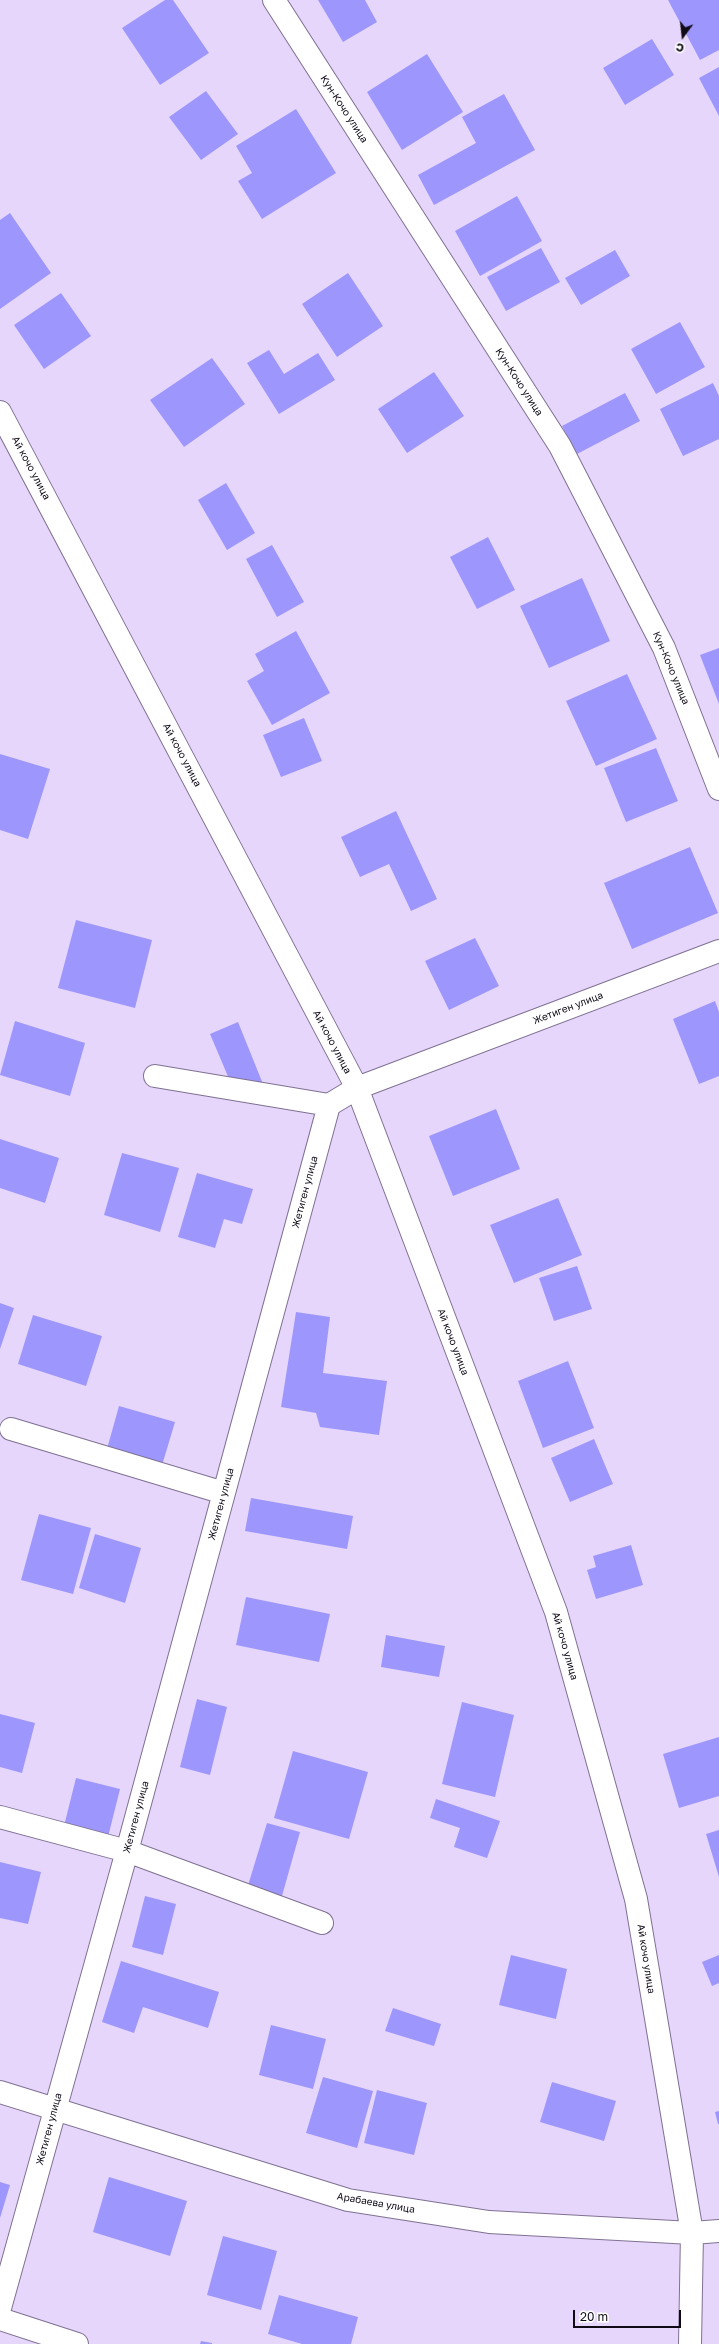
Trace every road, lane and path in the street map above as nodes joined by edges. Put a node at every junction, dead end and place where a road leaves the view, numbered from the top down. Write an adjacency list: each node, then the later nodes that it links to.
1 (274, 0): 3 (street, Кун-Кочо улица)
2 (0, 412): 6 (street, Ай кочо улица)
3 (719, 789)
4 (719, 951): 6 (street, Жетиген улица)
5 (154, 1076): 7 (street)
6 (356, 1088): 7 (street, Жетиген улица); 16 (street, Ай кочо улица)
7 (329, 1105): 9 (street, Жетиген улица)
8 (11, 1429): 9 (street)
9 (224, 1493): 11 (street, Жетиген улица)
10 (0, 1817): 11 (street)
11 (127, 1851): 12 (street); 14 (street, Жетиген улица)
12 (322, 1923)
13 (0, 2092): 14 (street, Арабаева улица)
14 (55, 2108): 16 (street, Арабаева улица); 17 (street, Жетиген улица)
15 (719, 2231): 16 (street, Арабаева улица)
16 (692, 2233): 20 (street, Ай кочо улица)
17 (0, 2308)
18 (0, 2319): 19 (street)
19 (77, 2344)
20 (690, 2344)

